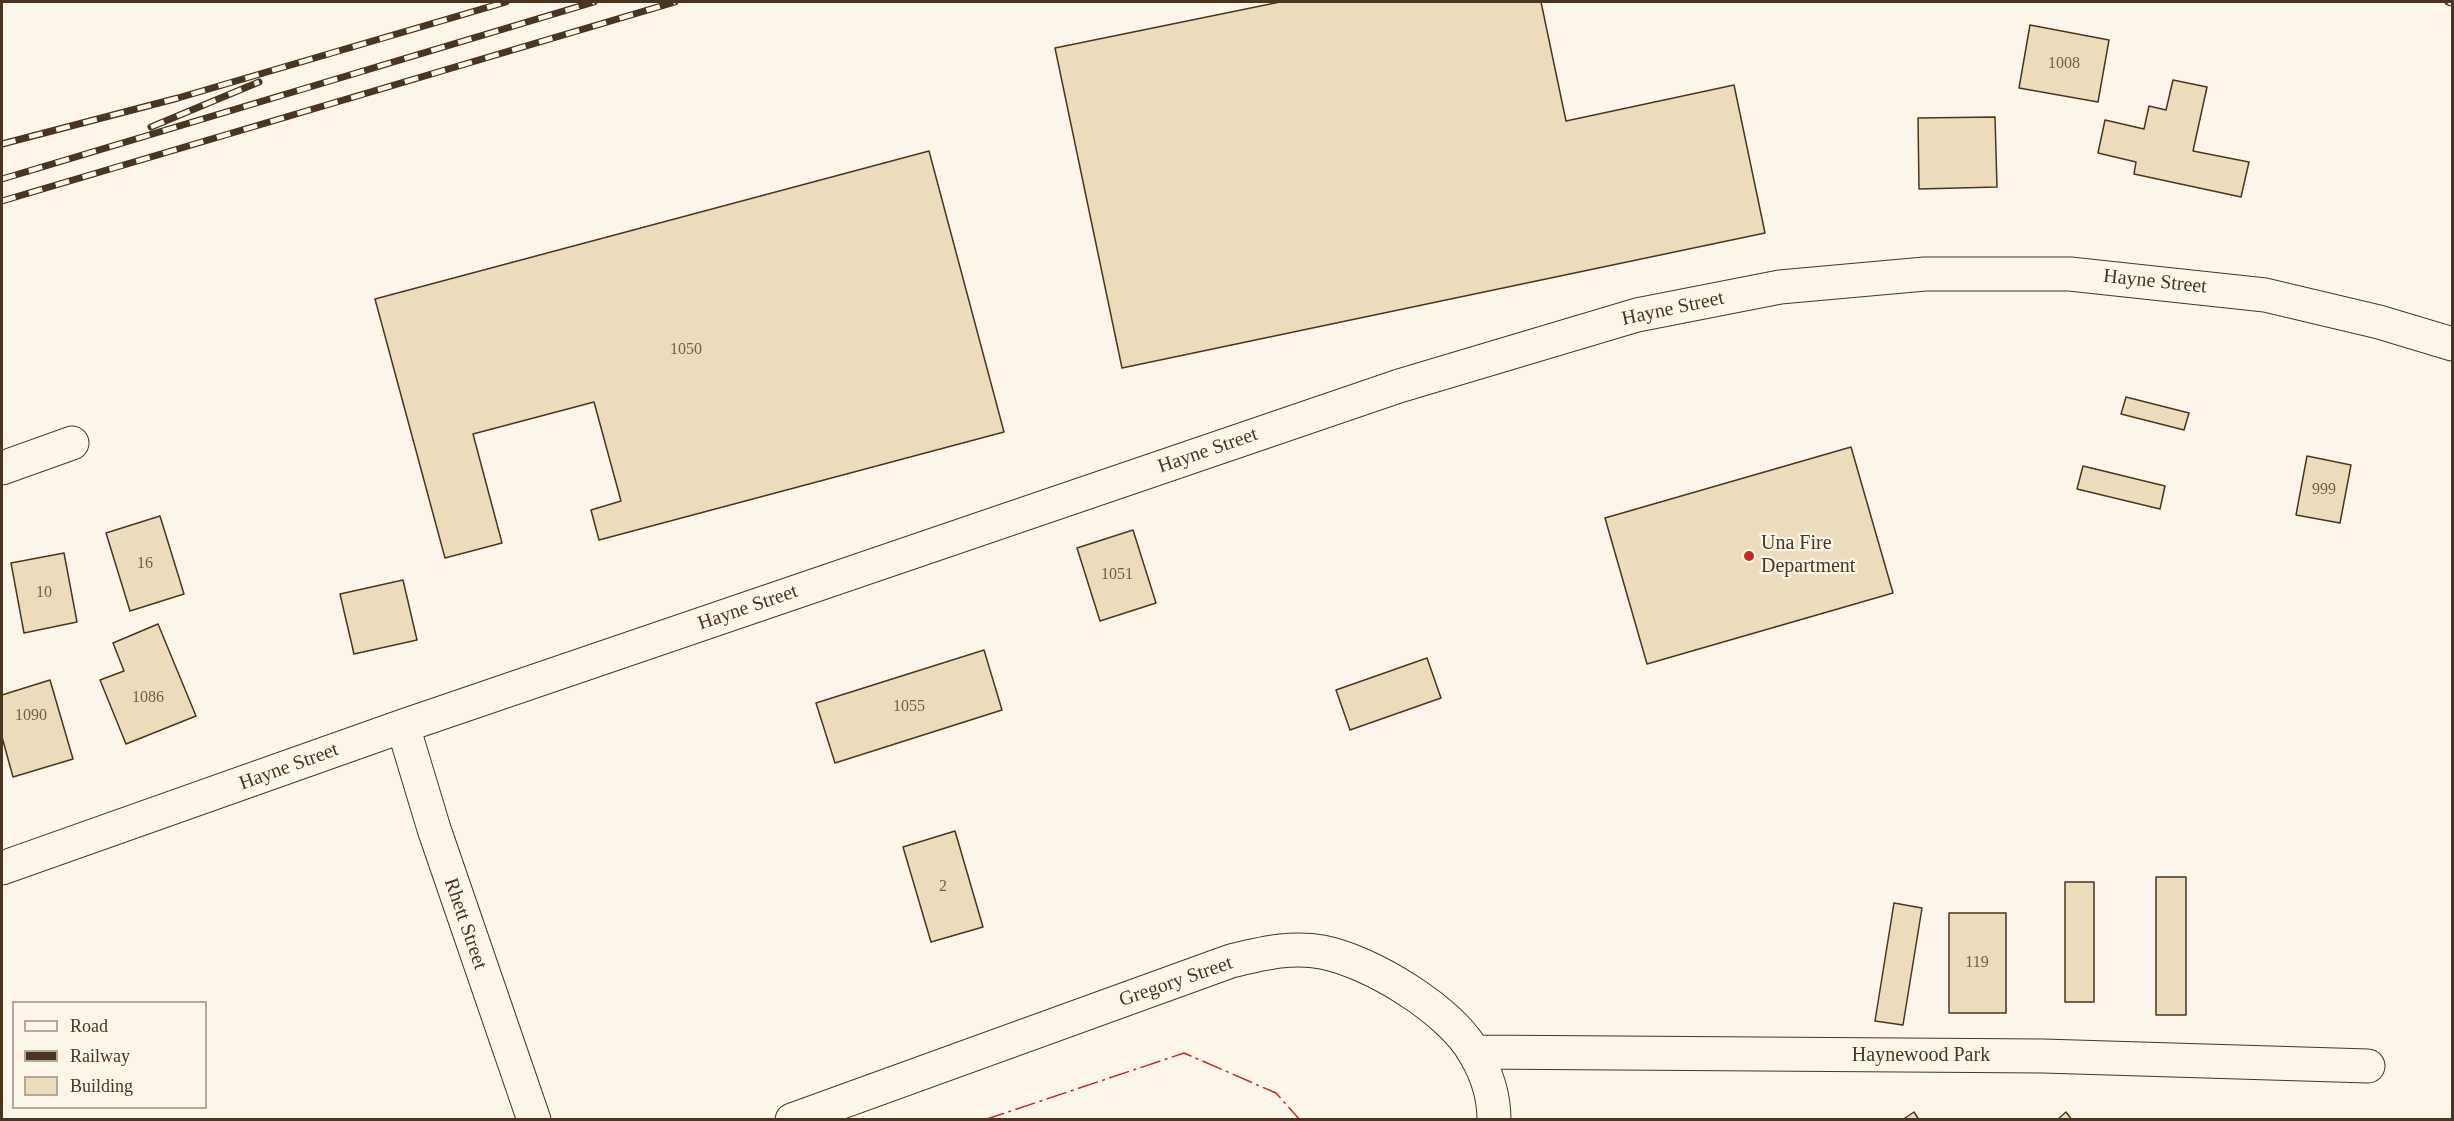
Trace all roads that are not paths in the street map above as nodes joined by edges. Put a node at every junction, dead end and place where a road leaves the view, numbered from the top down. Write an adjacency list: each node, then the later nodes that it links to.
1 (2452, 344): 4 (street, Hayne Street)
2 (72, 443): 3 (street)
3 (2, 468)
4 (403, 726): 5 (street, Hayne Street); 8 (street, Rhett Street)
5 (2, 868)
6 (1474, 1052): 7 (street, Haynewood Park); 9 (street, Gregory Street); 10 (street, Gregory Street)
7 (2368, 1066)
8 (534, 1119)
9 (792, 1119)
10 (1494, 1119)

